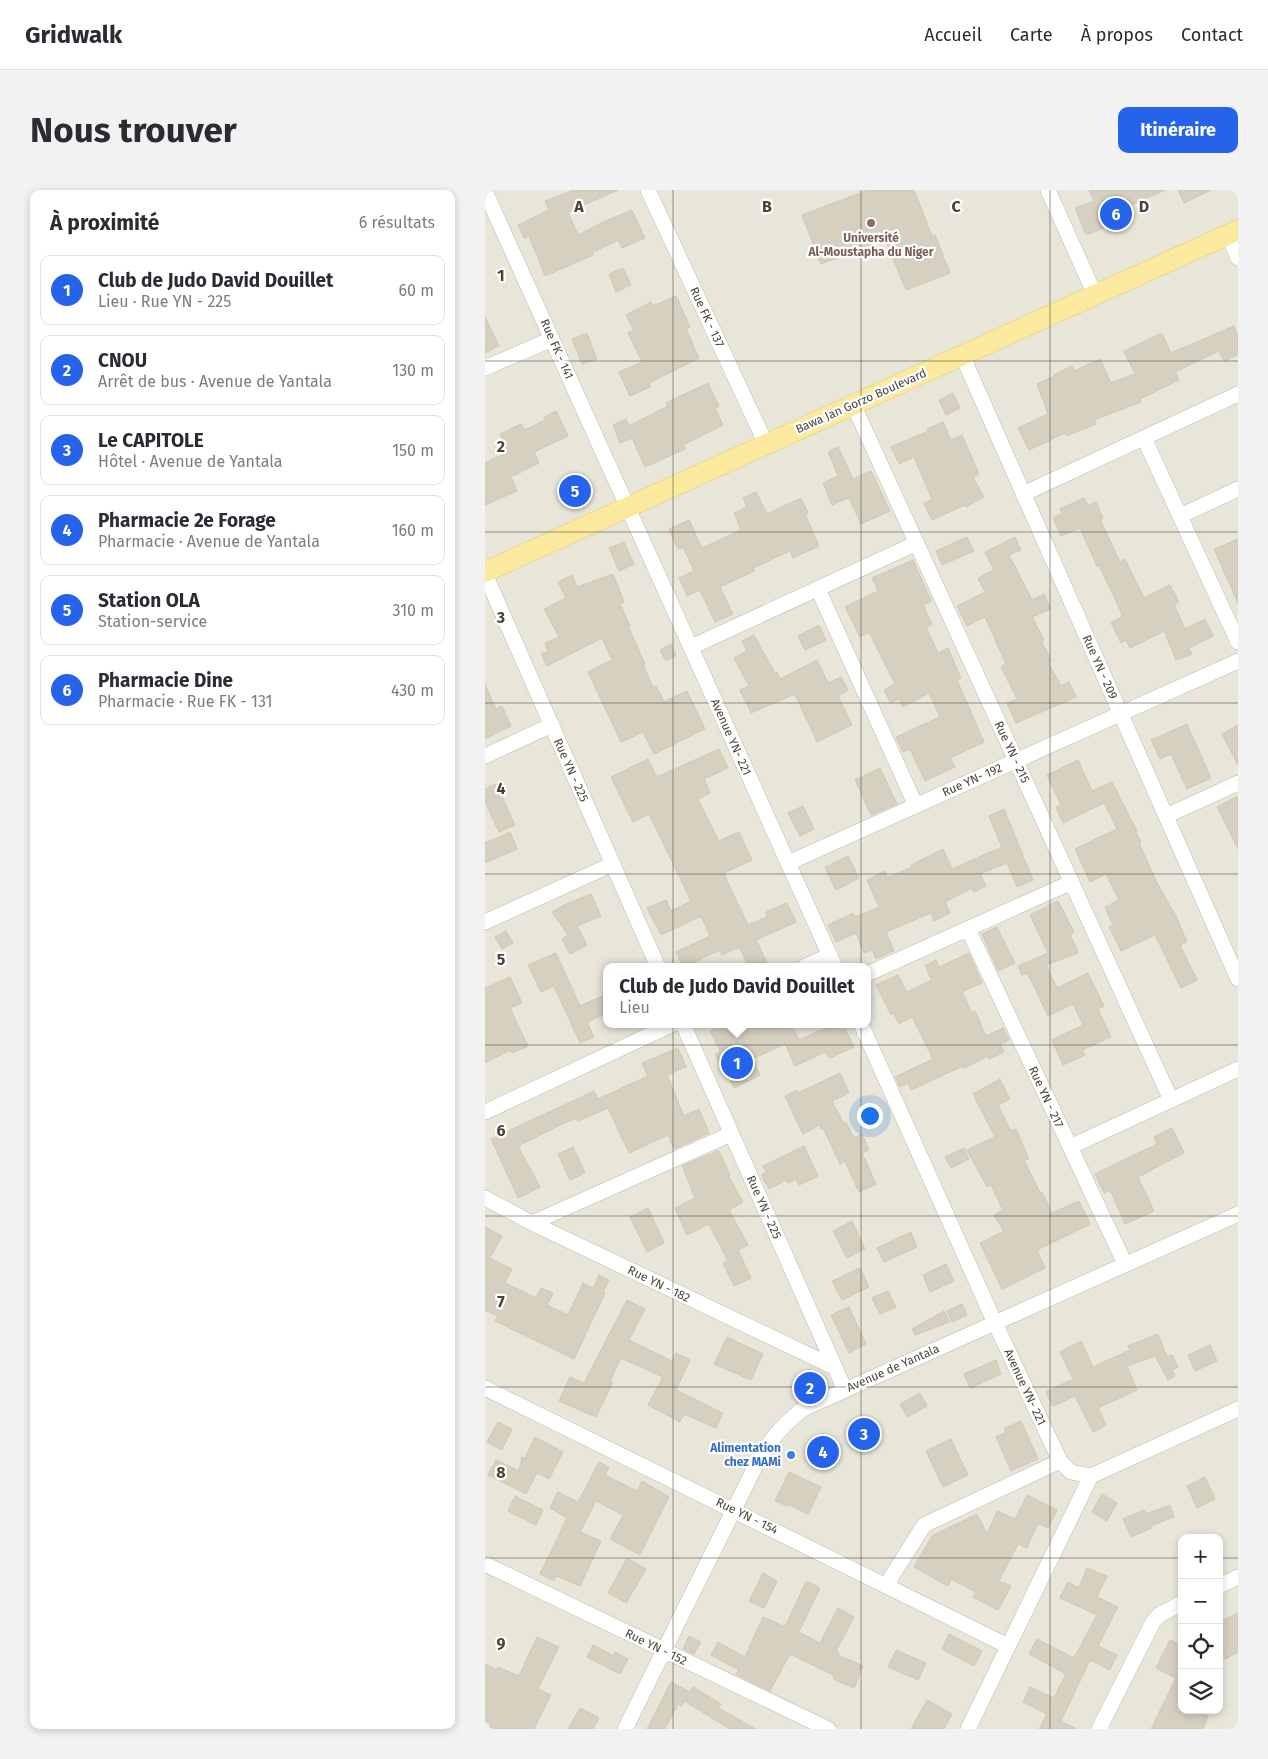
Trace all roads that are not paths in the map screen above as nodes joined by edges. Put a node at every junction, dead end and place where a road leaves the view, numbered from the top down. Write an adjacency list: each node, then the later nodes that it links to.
1 (648, 190): 13 (street, Rue FK - 137)
2 (1048, 190): 6 (street)
3 (485, 191): 7 (street, Rue FK - 141)
4 (1233, 233): 5 (street); 6 (main road, Bawa Jan Gorzo Boulevard)
5 (1238, 258)
6 (1095, 295): 8 (main road, Bawa Jan Gorzo Boulevard)
7 (552, 339): 9 (street); 16 (street, Rue FK - 141)
8 (962, 355): 11 (main road, Bawa Jan Gorzo Boulevard); 15 (street, Rue YN - 209)
9 (485, 368)
10 (1238, 394): 12 (street)
11 (853, 404): 13 (main road, Bawa Jan Gorzo Boulevard); 18 (street, Rue YN - 215)
12 (1144, 438): 15 (street); 17 (street)
13 (766, 444): 16 (main road, Bawa Jan Gorzo Boulevard)
14 (1238, 489): 17 (street)
15 (1023, 494): 24 (street, Rue YN - 209)
16 (628, 506): 19 (main road, Bawa Jan Gorzo Boulevard); 22 (street, Avenue YN- 221)
17 (1180, 516): 21 (street)
18 (917, 543): 20 (street); 27 (street, Rue YN - 215)
19 (485, 573): 25 (street, Rue YN - 225)
20 (818, 588): 22 (street); 29 (street)
21 (1238, 642)
22 (691, 647): 31 (street, Avenue YN- 221)
23 (1238, 661): 24 (street, Rue YN- 192)
24 (1121, 714): 27 (street, Rue YN- 192); 30 (street, Rue YN - 209)
25 (552, 726): 26 (street); 32 (street, Rue YN - 225)
26 (485, 756)
27 (1016, 761): 29 (street, Rue YN- 192); 33 (street, Rue YN - 215)
28 (1238, 783): 30 (street)
29 (916, 806): 31 (street, Rue YN- 192)
30 (1166, 816): 39 (street, Rue YN - 209)
31 (788, 863): 36 (street, Avenue YN- 221)
32 (613, 864): 34 (street); 37 (street, Rue YN - 225)
33 (1073, 882): 35 (street); 44 (street, Rue YN - 215)
34 (485, 922)
35 (968, 929): 38 (street); 47 (street, Rue YN - 217)
36 (833, 961)
37 (656, 963)
38 (871, 972)
39 (1238, 979)
40 (664, 1028): 45 (street)
41 (685, 1028): 46 (street, Rue YN - 225)
42 (863, 1028): 52 (street, Avenue YN- 221)
43 (1238, 1069): 44 (street)
44 (1171, 1100): 47 (street)
45 (485, 1112)
46 (731, 1134): 50 (street); 53 (street, Rue YN - 225)
47 (1069, 1147): 51 (street, Rue YN - 217)
48 (485, 1198): 50 (street, Rue YN - 182)
49 (1238, 1214): 51 (street, Avenue de Yantala)
50 (532, 1223): 53 (street, Rue YN - 182)
51 (1125, 1264): 52 (street, Avenue de Yantala)
52 (995, 1322): 55 (street, Avenue de Yantala); 57 (street, Avenue YN- 221)
53 (834, 1368): 55 (street, Rue YN - 225)
54 (485, 1388): 59 (street, Rue YN - 154)
55 (845, 1390): 59 (street, Avenue de Yantala)
56 (1238, 1409): 58 (street)
57 (1060, 1461): 58 (street); 62 (street)
58 (1091, 1476): 65 (street)
59 (735, 1511): 62 (street, Rue YN - 154); 66 (street, Avenue de Yantala)
60 (485, 1564): 66 (street, Rue YN - 152)
61 (1238, 1577): 63 (street)
62 (887, 1584): 65 (street, Rue YN - 154)
63 (1223, 1584)
64 (1178, 1605): 70 (street)
65 (1008, 1646): 69 (street)
66 (664, 1651): 67 (street, Avenue de Yantala); 68 (street, Rue YN - 152)
67 (625, 1729)
68 (828, 1729)
69 (968, 1729)
70 (1099, 1729)

